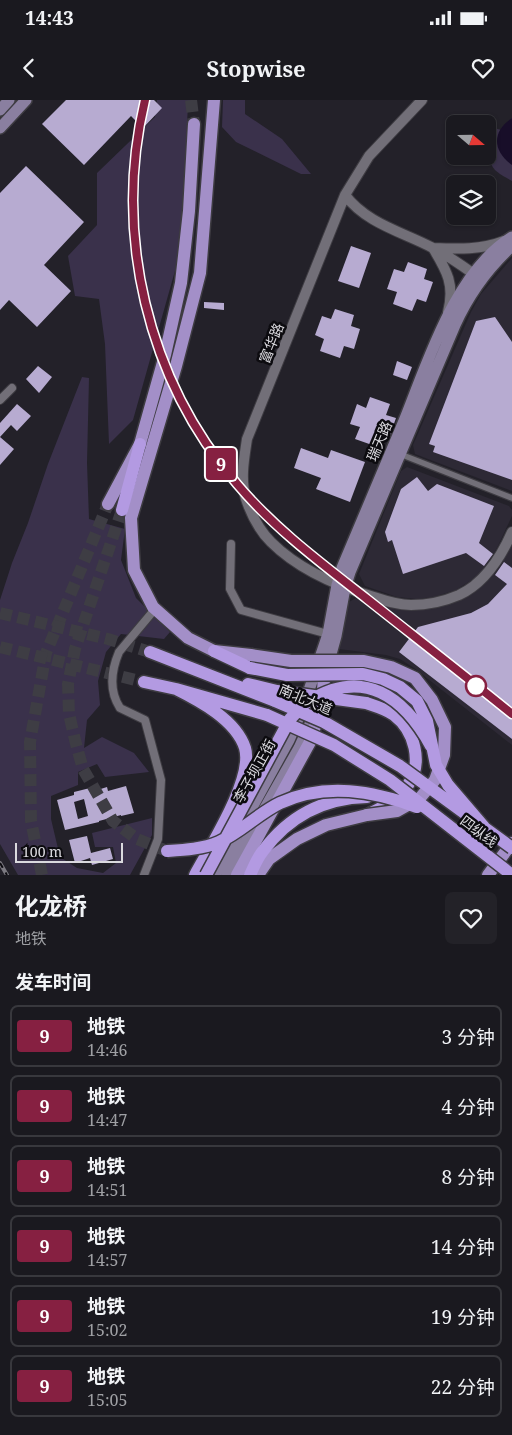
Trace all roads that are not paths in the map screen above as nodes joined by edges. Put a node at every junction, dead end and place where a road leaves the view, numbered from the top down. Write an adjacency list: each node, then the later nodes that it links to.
1 (9, 100): 5 (main road)
2 (26, 100): 7 (main road)
3 (214, 100): 23 (main road)
4 (422, 100): 8 (street, 富华路)
5 (0, 110)
6 (194, 124): 15 (main road)
7 (0, 128)
8 (345, 195): 10 (street); 22 (street, 富华路)
9 (510, 241): 10 (street); 11 (main road, 瑞天路)
10 (434, 248): 11 (street); 12 (street)
11 (477, 276): 12 (main road, 瑞天路); 16 (main road, 瑞天路)
12 (446, 321): 22 (main road, 瑞天路)
13 (12, 388): 14 (street)
14 (0, 400)
15 (140, 444): 18 (main road); 19 (highway)
16 (400, 454): 17 (street); 22 (main road, 瑞天路)
17 (512, 498)
18 (108, 504)
19 (122, 510)
20 (512, 532): 22 (street, 富华路)
21 (231, 544): 24 (street)
22 (341, 586): 24 (main road, 瑞天路); 28 (main road, 瑞天路)
23 (155, 609): 25 (main road); 43 (street)
24 (328, 634): 28 (main road, 瑞天路)
25 (214, 651): 27 (highway)
26 (150, 652): 31 (highway)
27 (250, 662): 32 (highway, bridge); 36 (main road, bridge)
28 (319, 679): 46 (main road, 李子坝正街); 47 (main road, 李子坝正街); 48 (main road, bridge)
29 (144, 682): 30 (highway)
30 (176, 689): 35 (highway, bridge); 44 (highway)
31 (276, 696): 33 (highway, 南北大道, bridge); 36 (highway, bridge)
32 (432, 746): 37 (highway, bridge); 45 (highway, bridge)
33 (439, 795): 37 (highway, 四纵线, bridge)
34 (386, 796): 35 (highway, bridge); 40 (highway, bridge); 49 (highway, bridge)
35 (427, 810): 51 (highway, 四纵线, bridge)
36 (367, 815): 50 (main road)
37 (484, 827): 39 (highway, 四纵线, bridge)
38 (512, 843): 42 (main road)
39 (512, 848)
40 (167, 851)
41 (512, 871): 51 (main road, bridge)
42 (490, 873)
43 (144, 875)
44 (194, 875)
45 (206, 875)
46 (215, 875)
47 (227, 875)
48 (237, 875)
49 (250, 875)
50 (258, 875)
51 (511, 875)

